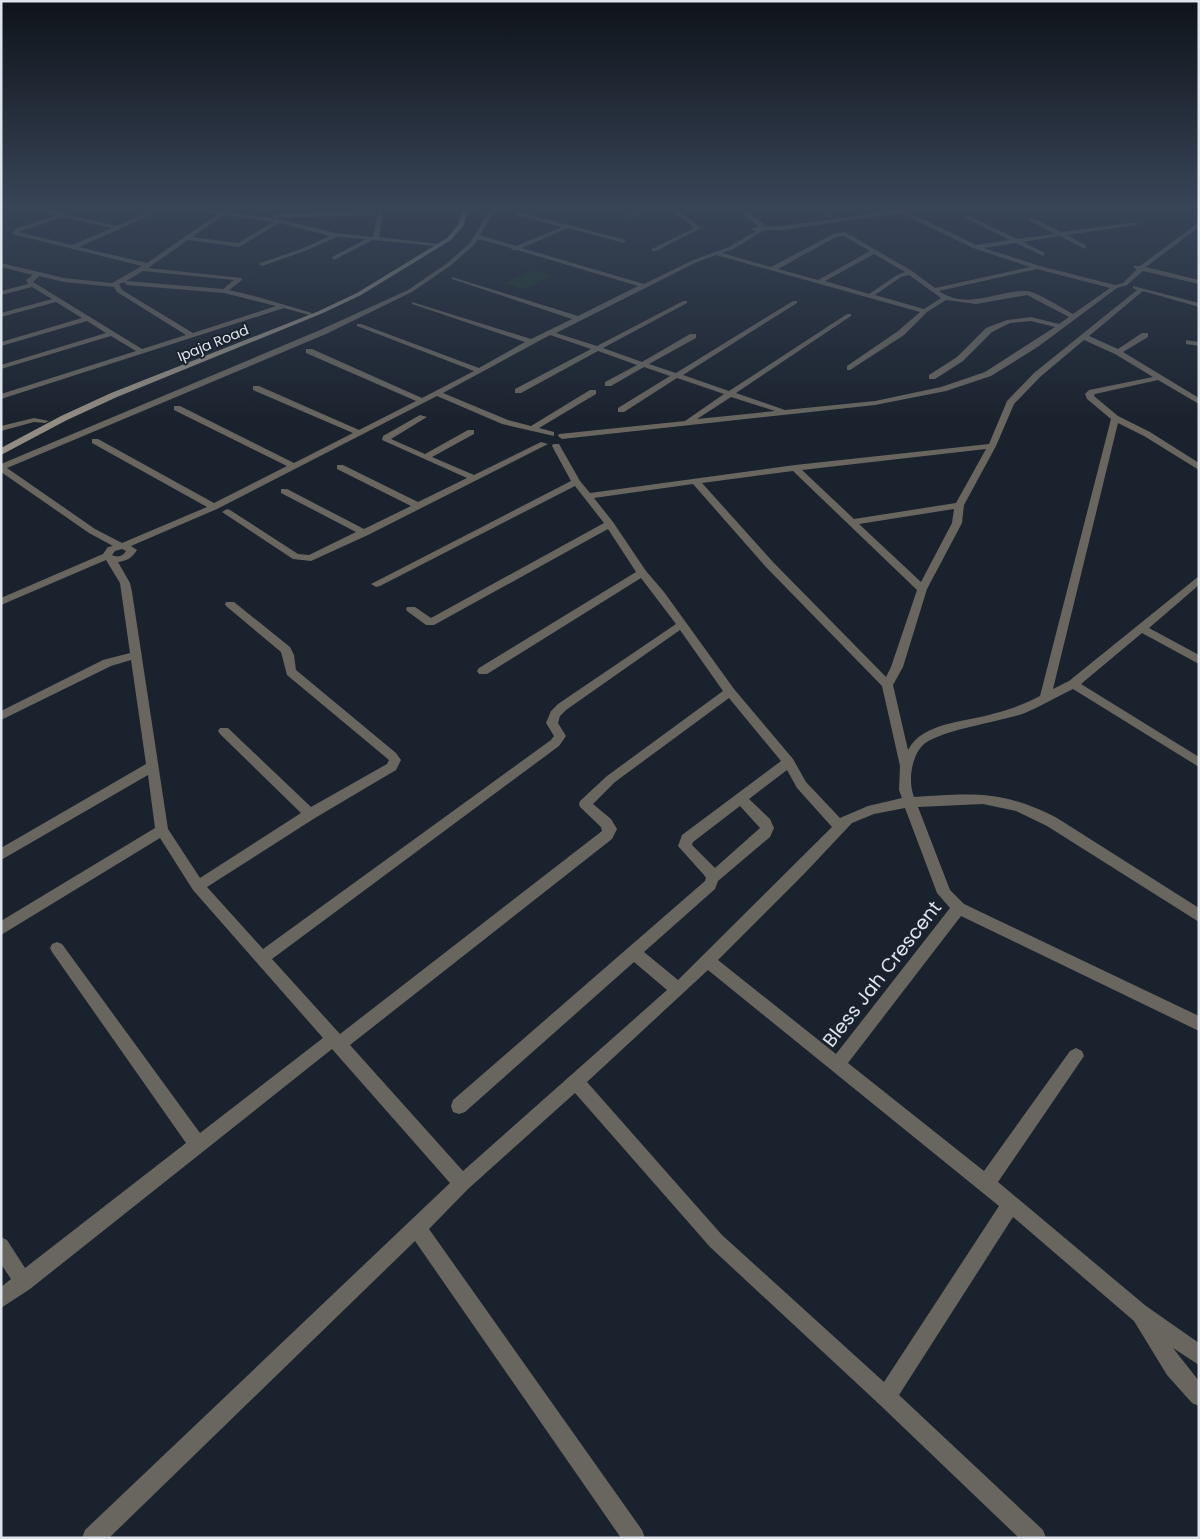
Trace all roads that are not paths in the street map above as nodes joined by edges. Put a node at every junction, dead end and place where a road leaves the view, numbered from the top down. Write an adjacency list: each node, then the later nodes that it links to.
1 (32, 278): 25 (street)
2 (55, 278): 22 (street)
3 (129, 278): 22 (street)
4 (231, 278): 30 (street)
5 (381, 278): 28 (main road, Ipaja Road)
6 (383, 278): 28 (main road, Ipaja Road)
7 (430, 278): 101 (street)
8 (454, 278): 46 (street)
9 (616, 278): 26 (street)
10 (661, 278): 26 (street)
11 (804, 278): 20 (street)
12 (827, 278): 20 (street)
13 (897, 278): 32 (street)
14 (918, 278): 29 (street)
15 (995, 278): 29 (street)
16 (1087, 278): 23 (street)
17 (1122, 278): 23 (street)
18 (1132, 278): 24 (street)
19 (1182, 278): 21 (street)
20 (819, 282): 32 (street)
21 (1199, 282)
22 (121, 284): 30 (street); 52 (street)
23 (1115, 284): 24 (street); 44 (street)
24 (1125, 284): 27 (street)
25 (32, 285): 31 (street); 34 (street)
26 (644, 286): 46 (street)
27 (1142, 289): 38 (street); 54 (street)
28 (362, 290): 41 (main road, Ipaja Road); 97 (main road, Ipaja Road)
29 (934, 290): 33 (street)
30 (224, 291): 39 (street)
31 (1, 293)
32 (870, 296): 40 (street)
33 (945, 298): 40 (street); 44 (street)
34 (57, 300): 42 (street); 45 (street)
35 (685, 302): 59 (street)
36 (795, 302): 67 (street)
37 (414, 303): 55 (street)
38 (1199, 304)
39 (284, 306): 41 (street); 52 (street)
40 (925, 311): 65 (street)
41 (309, 313): 84 (main road, Ipaja Road)
42 (1, 315)
43 (849, 315): 75 (street)
44 (1072, 316): 48 (street)
45 (87, 319): 50 (street); 57 (street)
46 (579, 319): 49 (street)
47 (359, 325): 66 (street)
48 (1059, 326): 68 (street); 81 (street)
49 (550, 333): 55 (street); 59 (street)
50 (110, 334): 61 (street); 64 (street)
51 (1145, 335): 62 (street)
52 (193, 336): 61 (street)
53 (694, 336): 63 (street)
54 (1084, 337): 62 (street); 96 (street)
55 (531, 342): 66 (street)
56 (1189, 342): 58 (street)
57 (1, 344)
58 (1199, 344)
59 (596, 349): 63 (street); 72 (street)
60 (309, 351): 77 (street)
61 (142, 352): 76 (street)
62 (1118, 352): 69 (street)
63 (642, 365): 67 (street); 70 (street)
64 (1, 367)
65 (850, 368)
66 (480, 371): 74 (street)
67 (674, 376): 75 (street); 80 (street)
68 (932, 376)
69 (1158, 378): 78 (street); 83 (street)
70 (608, 384)
71 (256, 388): 90 (street)
72 (518, 391)
73 (593, 392): 87 (street)
74 (436, 393): 77 (street); 85 (street)
75 (730, 394): 81 (street); 86 (street)
76 (1, 397)
77 (421, 400): 90 (street)
78 (1199, 402)
79 (177, 408): 99 (street)
80 (621, 410)
81 (786, 413): 86 (street)
82 (423, 417): 98 (street)
83 (1115, 418): 102 (street); 135 (street)
84 (45, 421): 88 (street); 95 (main road, Ipaja Road)
85 (505, 422): 87 (street); 94 (street)
86 (686, 422): 93 (street)
87 (532, 428): 91 (street)
88 (1, 429)
89 (471, 432): 98 (street)
90 (360, 433): 99 (street)
91 (551, 434): 93 (street); 94 (street)
92 (95, 441): 111 (street)
93 (561, 441): 94 (street); 106 (street)
94 (543, 442): 104 (street)
95 (1, 445)
96 (992, 446): 103 (street); 110 (street)
97 (1, 452)
98 (425, 457): 104 (street)
99 (294, 466): 111 (street)
100 (340, 466): 109 (street)
101 (1, 467): 115 (street)
102 (1199, 467)
103 (795, 468): 105 (street); 113 (street)
104 (473, 478): 109 (street)
105 (695, 481): 108 (street); 133 (street)
106 (576, 482): 108 (street); 122 (street)
107 (284, 492): 116 (street)
108 (588, 496): 114 (street)
109 (420, 506): 116 (street)
110 (959, 506): 113 (street); 123 (street)
111 (214, 507): 117 (street)
112 (226, 512): 116 (street)
113 (851, 522): 123 (street)
114 (610, 524): 119 (street); 126 (street)
115 (92, 532): 117 (street); 118 (street)
116 (364, 533)
117 (126, 550): 118 (street); 121 (street)
118 (109, 555): 121 (street); 124 (street)
119 (642, 573): 127 (street); 131 (street)
120 (1199, 579): 128 (street)
121 (124, 583): 129 (street)
122 (376, 584)
123 (922, 589): 133 (street)
124 (1, 602)
125 (230, 604): 144 (street)
126 (411, 609)
127 (681, 625): 134 (street); 155 (street)
128 (1141, 628): 130 (street); 132 (street)
129 (135, 656): 136 (street); 141 (street)
130 (1199, 660)
131 (483, 671)
132 (1073, 684): 135 (street); 139 (street)
133 (887, 685): 140 (street)
134 (730, 692): 138 (street); 159 (street)
135 (1044, 699): 140 (street)
136 (1, 716)
137 (224, 731): 144 (street)
138 (789, 762): 142 (street); 145 (street)
139 (1199, 763)
140 (906, 766): 143 (street)
141 (151, 768): 146 (street); 147 (street)
142 (740, 798): 148 (street); 148 (street)
143 (909, 801): 145 (street); 150 (street); 151 (street)
144 (310, 814): 149 (street)
145 (839, 826): 156 (street)
146 (162, 830): 149 (street); 152 (street)
147 (1, 855)
148 (713, 878): 154 (street)
149 (198, 886): 155 (street)
150 (960, 908): 158 (street); 161 (street, Bless Jah Crescent)
151 (1199, 916)
152 (1, 929)
153 (57, 948): 164 (street)
154 (634, 953): 157 (street); 163 (street)
155 (261, 959): 159 (street)
156 (708, 961): 157 (street); 161 (street)
157 (678, 990): 162 (street)
158 (1199, 1024)
159 (336, 1042): 164 (street); 165 (street)
160 (1076, 1056): 166 (street)
161 (837, 1065): 166 (street)
162 (576, 1082): 165 (street); 175 (street)
163 (459, 1106)
164 (198, 1146): 170 (street)
165 (462, 1182): 168 (street)
166 (985, 1185): 167 (street)
167 (1011, 1204): 172 (street); 175 (street)
168 (417, 1228): 176 (street); 177 (street)
169 (1, 1246): 170 (street)
170 (23, 1282): 171 (street)
171 (1, 1299)
172 (1139, 1313): 173 (street); 174 (street)
173 (1199, 1355)
174 (1199, 1396)
175 (886, 1397): 178 (street)
176 (93, 1538)
177 (634, 1538)
178 (1035, 1538)

